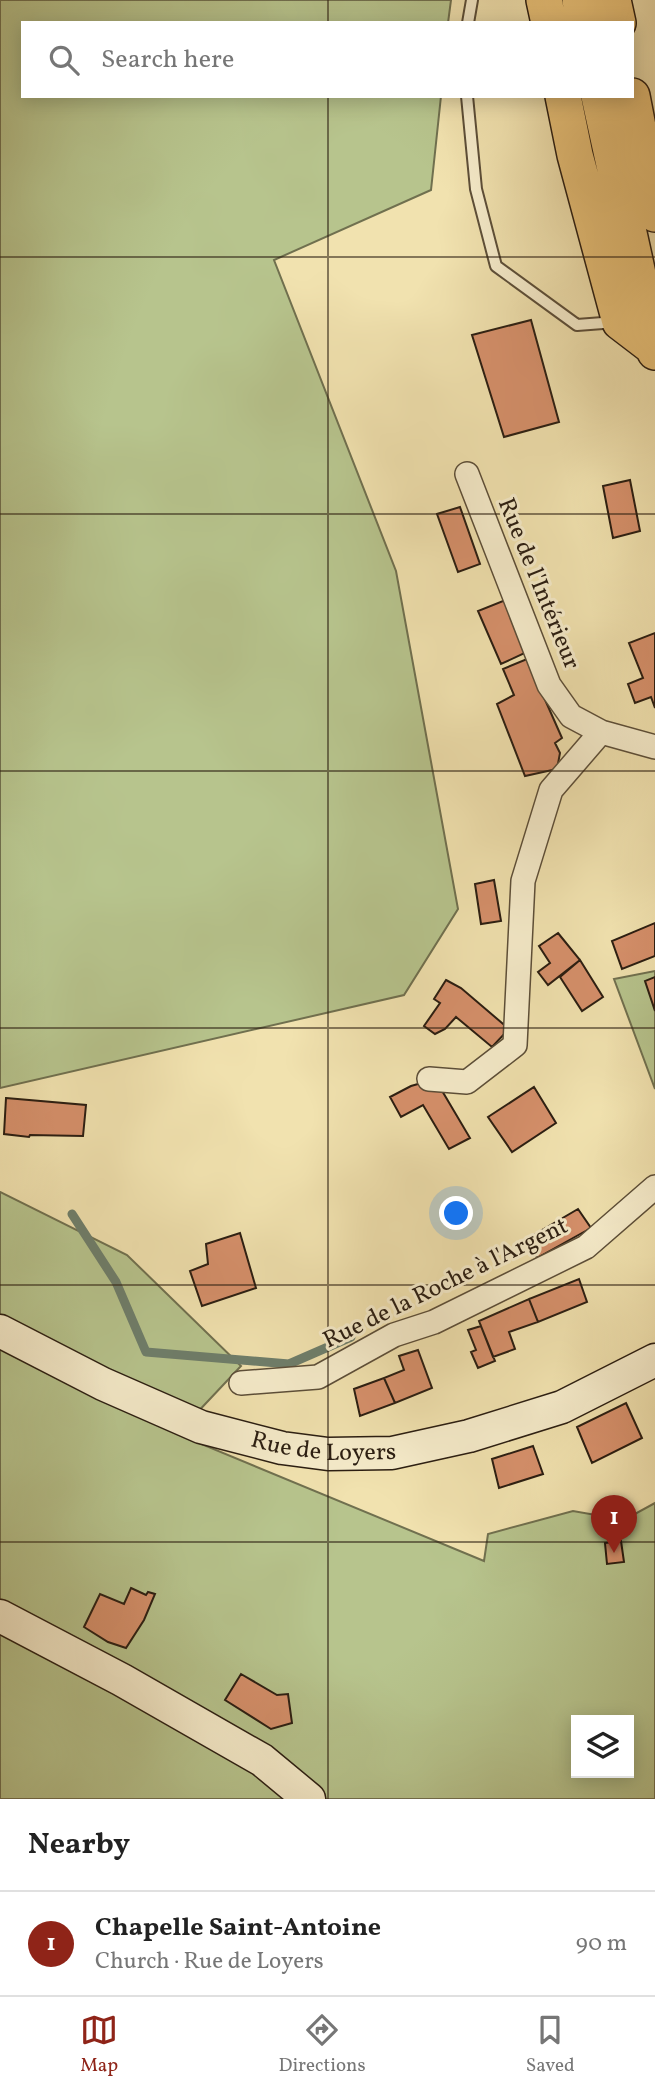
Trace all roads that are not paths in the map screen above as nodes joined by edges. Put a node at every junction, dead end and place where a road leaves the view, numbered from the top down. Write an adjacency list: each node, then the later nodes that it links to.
1 (472, 0): 5 (lane)
2 (544, 0): 6 (main road)
3 (580, 0): 7 (main road)
4 (613, 0): 8 (main road)
5 (468, 21)
6 (549, 21)
7 (584, 21)
8 (618, 21)
9 (467, 98): 14 (lane)
10 (563, 98): 14 (main road)
11 (599, 98): 15 (main road)
12 (632, 98): 13 (main road)
13 (655, 214)
14 (620, 322): 15 (main road)
15 (655, 348)
16 (467, 474): 17 (street, Rue de l'Intérieur)
17 (601, 732): 18 (street, Rue de l'Intérieur); 19 (street)
18 (655, 747)
19 (429, 1079)
20 (655, 1187): 23 (street, Rue de la Roche à l'Argent)
21 (0, 1331): 22 (street, Rue de Loyers)
22 (655, 1360)
23 (241, 1383)
24 (0, 1616): 25 (street)
25 (309, 1799)

